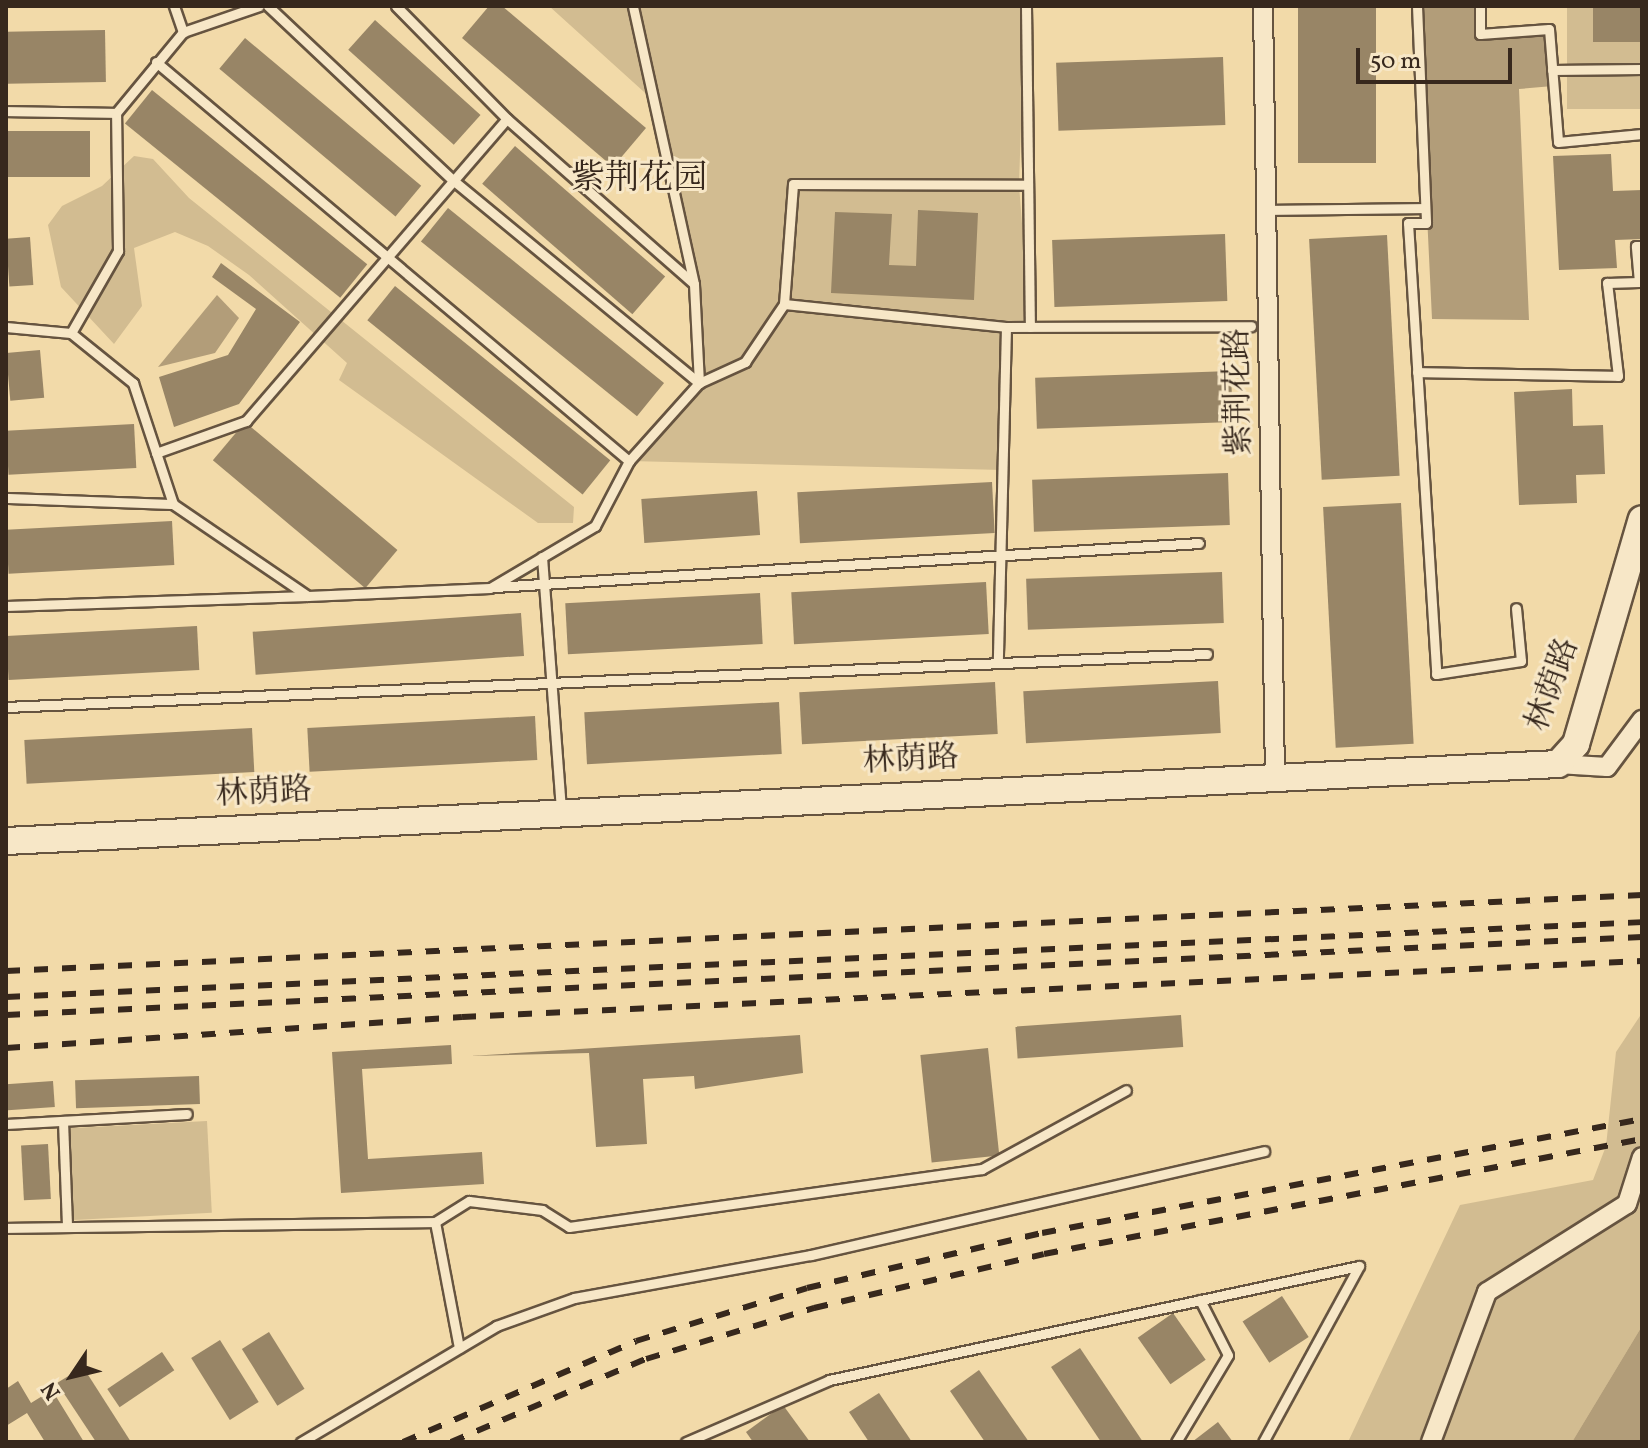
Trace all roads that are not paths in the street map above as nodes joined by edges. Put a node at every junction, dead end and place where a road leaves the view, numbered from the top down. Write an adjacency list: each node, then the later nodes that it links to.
1 (174, 6): 10 (lane)
2 (259, 6): 10 (lane)
3 (268, 6): 18 (lane)
4 (396, 6): 16 (lane)
5 (633, 6): 24 (lane)
6 (1026, 6): 19 (lane)
7 (1263, 6): 21 (street, 紫荆花路)
8 (1417, 6): 20 (lane)
9 (1480, 6): 13 (lane)
10 (183, 32): 11 (lane)
11 (156, 62): 15 (lane); 23 (lane)
12 (1642, 69): 13 (lane)
13 (1552, 70): 17 (lane)
14 (6, 111): 15 (lane)
15 (116, 113): 30 (lane)
16 (507, 119): 18 (lane); 24 (lane)
17 (1642, 134)
18 (454, 181): 23 (lane); 32 (lane)
19 (1026, 185): 25 (lane); 29 (lane)
20 (1425, 208): 21 (lane); 31 (lane)
21 (1267, 210): 52 (street, 紫荆花路)
22 (1642, 246): 31 (lane)
23 (387, 257): 33 (lane); 34 (lane)
24 (694, 284): 32 (lane)
25 (784, 304): 28 (lane); 32 (lane)
26 (1251, 326): 29 (lane)
27 (6, 327): 30 (lane)
28 (1006, 327): 29 (lane); 39 (lane)
29 (1030, 327)
30 (71, 333): 33 (lane)
31 (1417, 372): 45 (lane)
32 (699, 383): 34 (lane)
33 (156, 453): 36 (lane)
34 (629, 461): 40 (lane)
35 (6, 498): 36 (lane)
36 (173, 504): 43 (lane)
37 (1642, 519): 51 (street, 林荫路)
38 (1199, 543): 39 (lane)
39 (1000, 556): 41 (lane); 47 (lane)
40 (542, 557): 41 (lane); 42 (lane)
41 (544, 584): 42 (lane); 48 (lane)
42 (490, 588): 43 (lane)
43 (308, 596): 44 (lane)
44 (6, 606)
45 (1516, 608)
46 (1207, 654): 47 (lane)
47 (998, 663): 48 (lane)
48 (552, 683): 49 (lane); 53 (lane)
49 (6, 707)
50 (1642, 720): 51 (street)
51 (1558, 764): 52 (street, 林荫路)
52 (1275, 776): 53 (street, 林荫路)
53 (561, 813): 54 (street, 林荫路)
54 (6, 841)
55 (1126, 1090): 61 (lane)
56 (187, 1114): 57 (lane)
57 (63, 1121): 58 (lane); 62 (lane)
58 (6, 1124)
59 (1264, 1151): 65 (lane)
60 (1642, 1157): 70 (street)
61 (435, 1222): 62 (lane); 65 (lane)
62 (67, 1226): 63 (lane)
63 (6, 1228)
64 (1200, 1300): 67 (lane); 68 (lane); 69 (lane)
65 (459, 1348): 66 (lane)
66 (301, 1442)
67 (686, 1442)
68 (1176, 1442)
69 (1263, 1442)
70 (1431, 1442)

